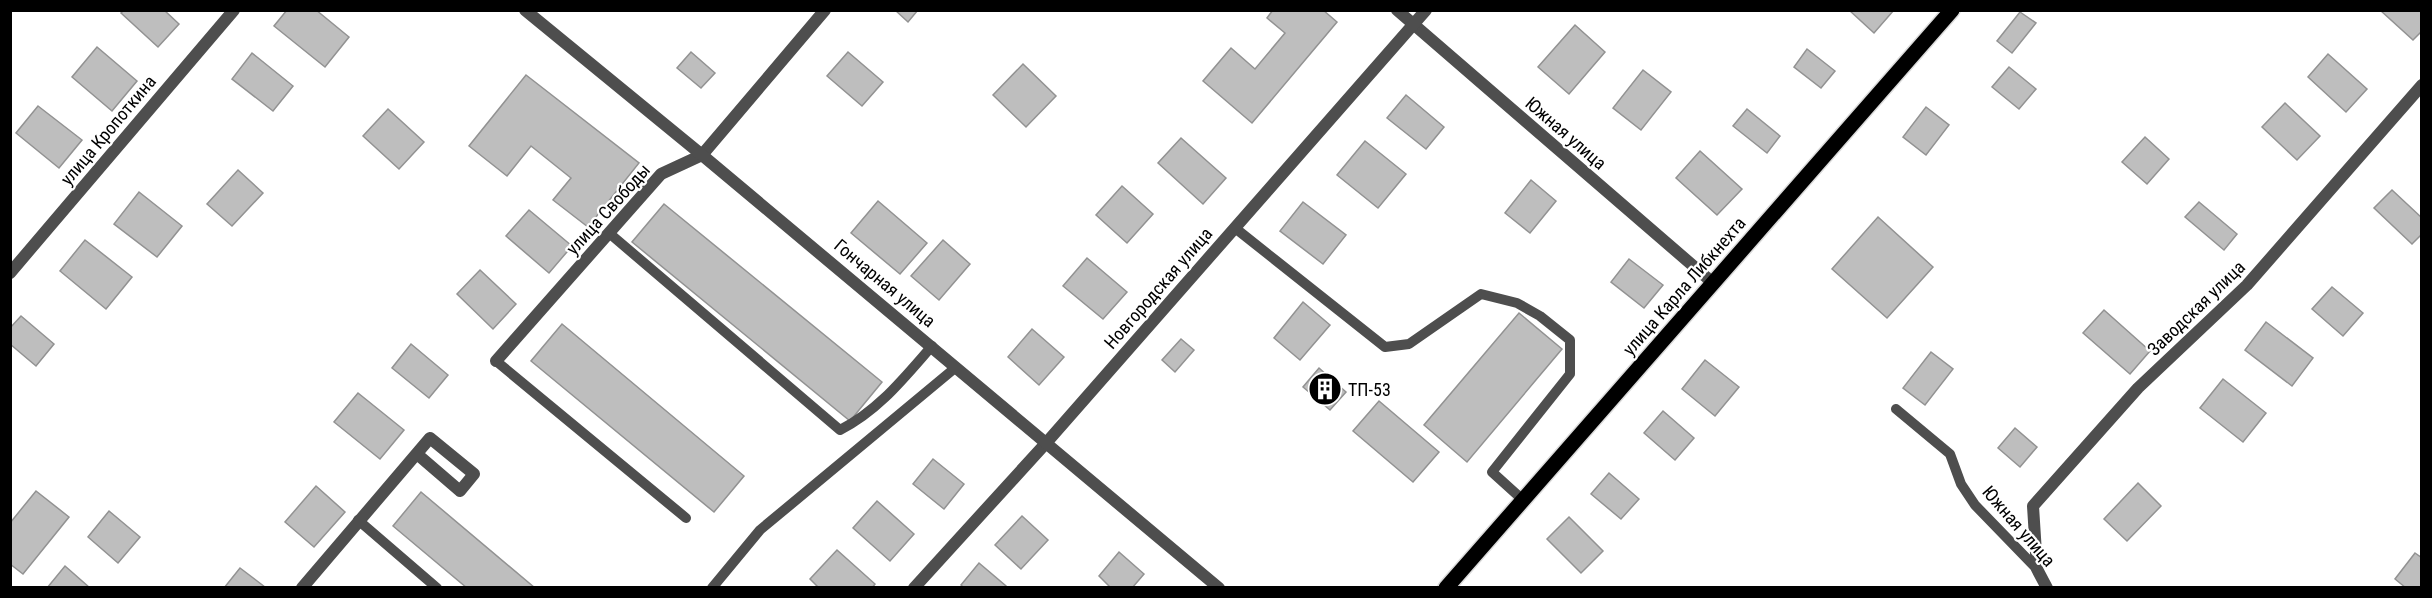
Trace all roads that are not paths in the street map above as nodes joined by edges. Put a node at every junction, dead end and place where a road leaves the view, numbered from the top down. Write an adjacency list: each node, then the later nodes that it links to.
1 (234, 10): 12 (street, улица Кропоткина)
2 (525, 10): 9 (street, Гончарная улица)
3 (825, 10): 9 (street, улица Свободы)
4 (1397, 10): 7 (street, Южная улица)
5 (1426, 10): 7 (street, Новгородская улица)
6 (1952, 10): 13 (main road, улица Карла Либкнехта)
7 (1414, 26): 10 (street, Новгородская улица); 13 (street, Южная улица)
8 (2421, 85): 23 (street, Заводская улица)
9 (702, 155): 11 (street, улица Свободы); 14 (street, Гончарная улица)
10 (1235, 228): 18 (street, Новгородская улица); 20 (lane)
11 (609, 233): 14 (lane); 15 (street, улица Свободы)
12 (10, 273)
13 (1713, 283): 20 (main road, улица Карла Либкнехта)
14 (932, 346): 16 (street, Гончарная улица)
15 (496, 361): 21 (lane)
16 (955, 368): 18 (street, Гончарная улица); 26 (lane)
17 (1896, 409): 23 (lane, Южная улица)
18 (1047, 442): 27 (street, Новгородская улица); 28 (street, Гончарная улица)
19 (417, 454): 19 (street); 22 (street)
20 (1523, 500): 29 (main road, улица Карла Либкнехта)
21 (686, 518)
22 (358, 520): 24 (street); 25 (lane)
23 (2037, 569): 30 (street, Южная улица)
24 (308, 585)
25 (437, 588)
26 (711, 588)
27 (914, 588)
28 (1219, 588)
29 (1446, 588)
30 (2047, 588)

